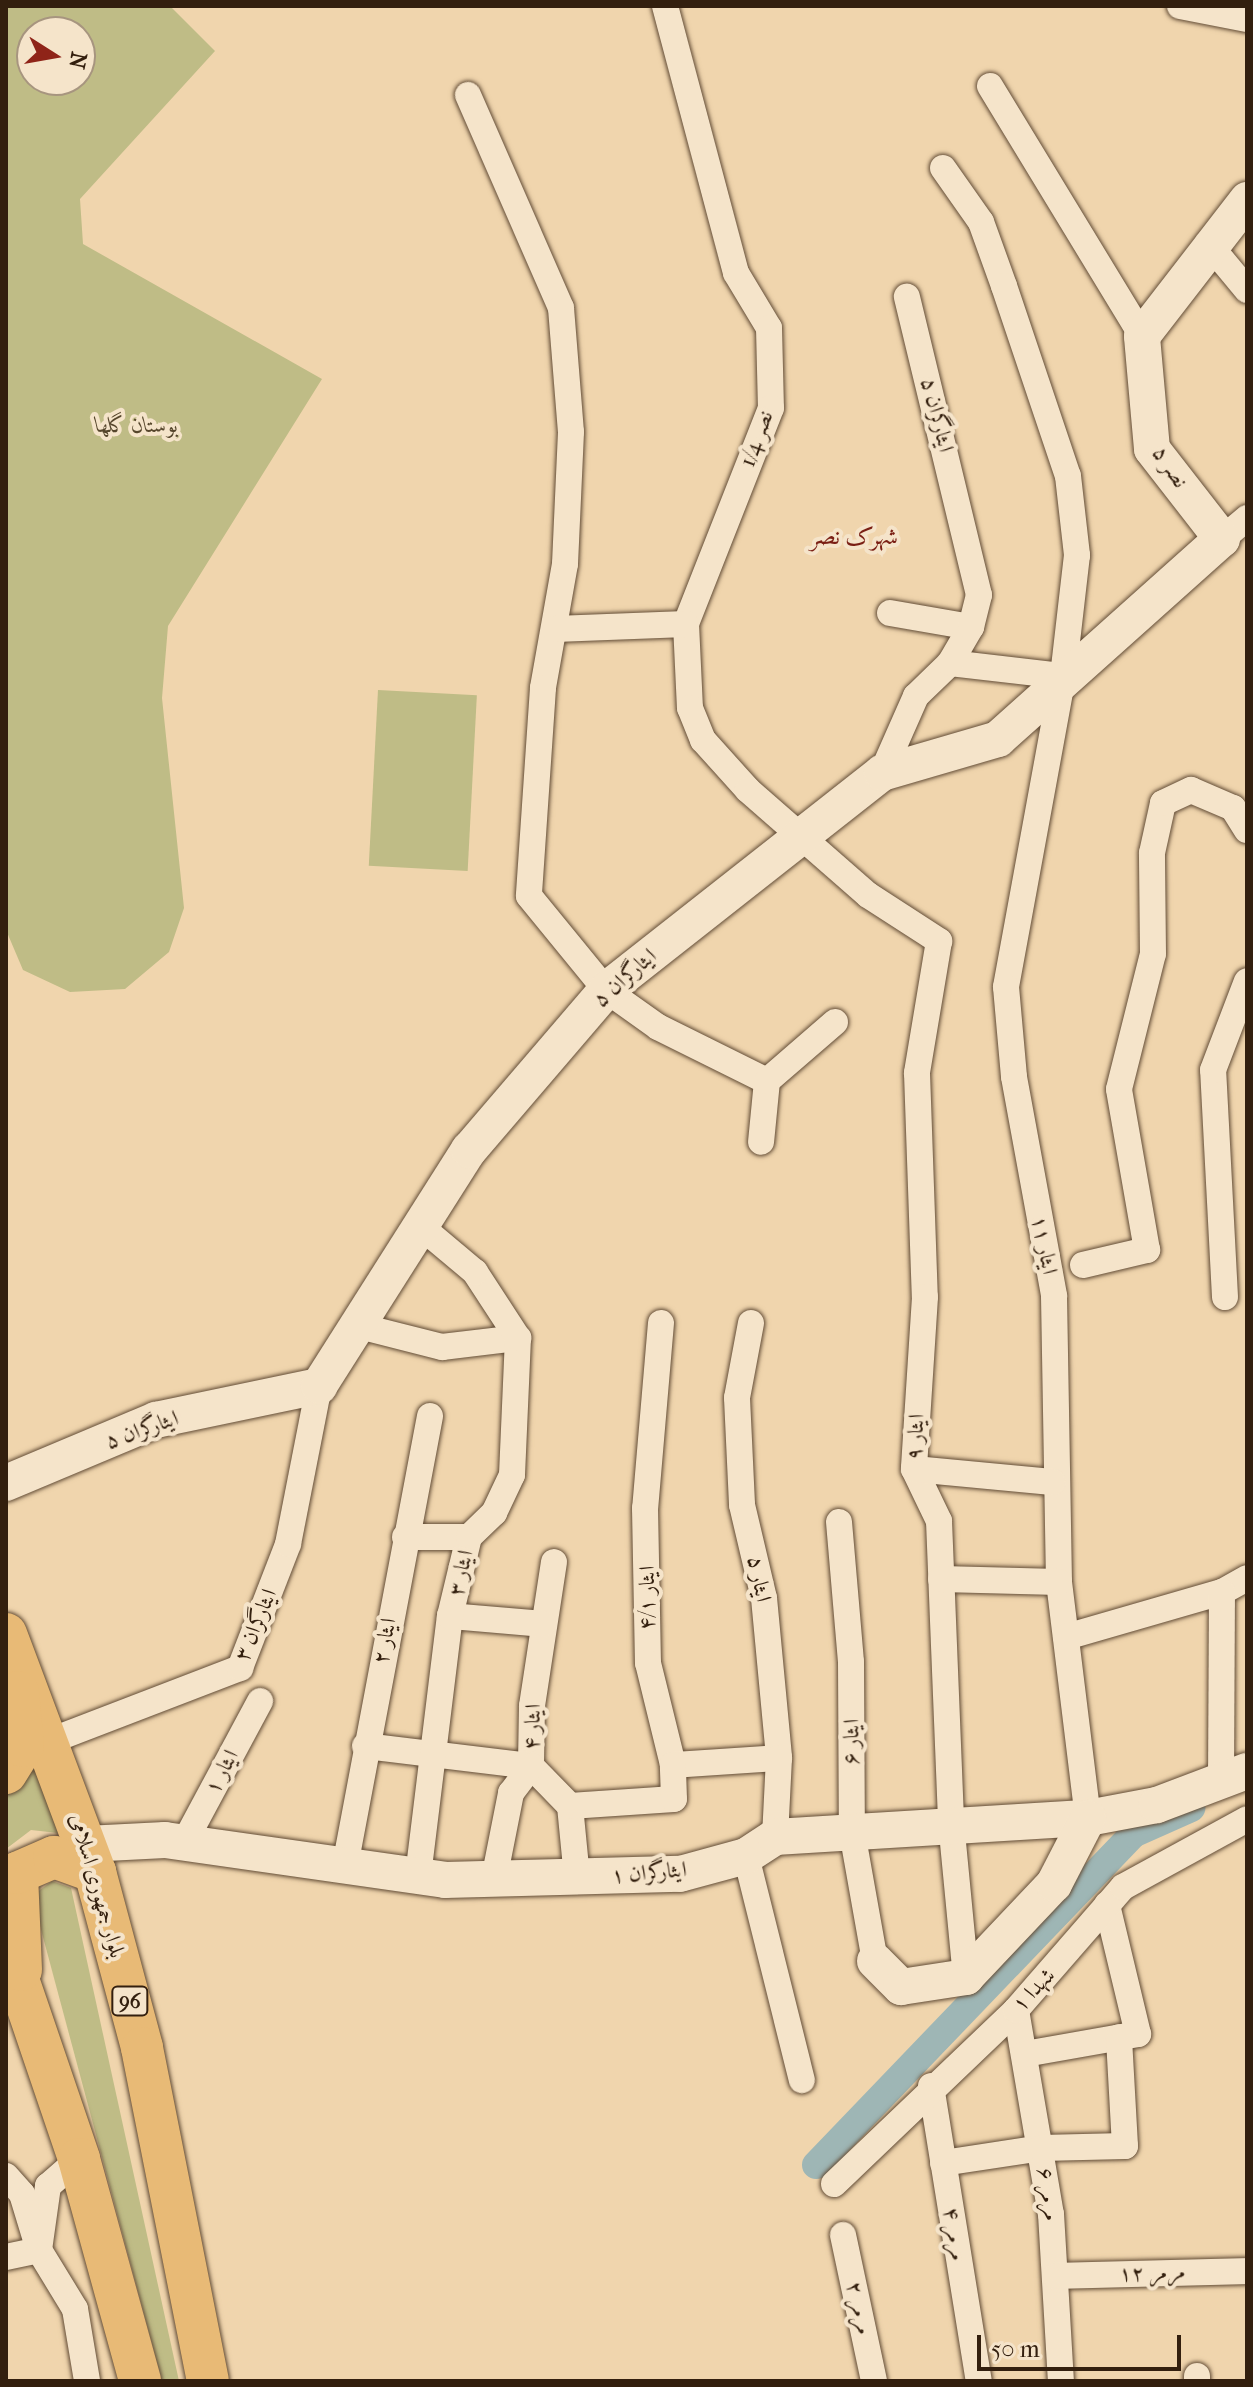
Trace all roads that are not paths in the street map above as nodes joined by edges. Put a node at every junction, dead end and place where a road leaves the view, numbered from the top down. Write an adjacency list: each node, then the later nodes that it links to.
1 (665, 6): 14 (street, نصر 1/4)
2 (1180, 6): 3 (street)
3 (1247, 19)
4 (990, 86): 11 (street)
5 (468, 95): 16 (street)
6 (943, 168): 18 (street, ایثار ۱۱)
7 (1247, 200): 8 (street)
8 (1208, 243): 9 (street); 11 (street)
9 (1247, 290)
10 (907, 297): 15 (street, ایثارگران ۵)
11 (1142, 336): 12 (street, نصر ۵)
12 (1234, 528): 18 (street)
13 (890, 613): 15 (street)
14 (686, 624): 16 (street); 21 (street, نصر 1/4)
15 (971, 627): 17 (street, ایثارگران ۵)
16 (555, 629): 24 (street)
17 (950, 663): 18 (street); 19 (street, ایثارگران ۵)
18 (1063, 676): 19 (street); 39 (street, ایثار ۱۱)
19 (882, 773): 21 (street, ایثارگران ۵)
20 (1242, 812): 30 (street)
21 (802, 836): 22 (street, نصر 1/4); 24 (street, ایثارگران ۵)
22 (939, 941): 38 (street, ایثار ۹)
23 (1247, 981): 26 (street)
24 (606, 990): 27 (street); 29 (street, ایثارگران ۵)
25 (835, 1022): 27 (street)
26 (1236, 1032): 31 (street)
27 (767, 1081): 28 (street)
28 (761, 1142)
29 (419, 1225): 34 (street, ایثارگران ۵); 35 (street)
30 (1083, 1265)
31 (1225, 1297)
32 (661, 1323): 58 (street, ایثار ۴/۱)
33 (751, 1323): 57 (street, ایثار ۵)
34 (359, 1326): 35 (street); 36 (street, ایثارگران ۵)
35 (518, 1338): 43 (street, ایثار ۳)
36 (319, 1386): 40 (street, ایثارگران ۵); 54 (street, ایثارگران ۳)
37 (430, 1416): 42 (street, ایثار ۲)
38 (914, 1469): 39 (street); 46 (street, ایثار ۹)
39 (1052, 1482): 47 (street, ایثار ۱۱)
40 (6, 1483)
41 (839, 1522): 66 (street, ایثار ۶)
42 (405, 1537): 43 (street); 55 (street, ایثار ۲)
43 (469, 1537): 49 (street, ایثار ۳)
44 (554, 1562): 50 (street, ایثار ۴)
45 (1247, 1578): 48 (street)
46 (941, 1579): 47 (street); 65 (street, ایثار ۹)
47 (1059, 1582): 52 (street, ایثار ۱۱)
48 (1222, 1592): 52 (street); 61 (street)
49 (450, 1616): 50 (street); 56 (street, ایثار ۳)
50 (543, 1624): 59 (street, ایثار ۴)
51 (6, 1636): 54 (main road, بلوار جمهوری اسلامی / 96); 60 (main road)
52 (1066, 1637): 63 (street, ایثار ۱۱)
53 (260, 1701): 67 (street, ایثار ۱)
54 (50, 1741): 69 (main road, بلوار جمهوری اسلامی / 96)
55 (365, 1746): 56 (street); 70 (street, ایثار ۲)
56 (433, 1754): 59 (street); 71 (street, ایثار ۳)
57 (779, 1758): 58 (street); 68 (street, ایثار ۵)
58 (673, 1765): 62 (street)
59 (531, 1766): 62 (street, ایثار ۴); 73 (street)
60 (6, 1773)
61 (1234, 1776): 63 (street, ایثارگران ۱)
62 (570, 1806): 72 (street)
63 (1088, 1818): 65 (street, ایثارگران ۱); 77 (street)
64 (1247, 1819): 74 (street, شهدا ۱)
65 (951, 1822): 66 (street, ایثارگران ۱); 77 (street, ایثار ۹)
66 (852, 1832): 68 (street, ایثارگران ۱); 76 (street, ایثار ۶)
67 (184, 1843): 69 (street, ایثارگران ۱); 70 (street, ایثارگران ۱)
68 (760, 1846): 72 (street, ایثارگران ۱); 82 (street, ایثار ۵)
69 (90, 1858): 78 (main road); 96 (main road, بلوار جمهوری اسلامی / 96)
70 (345, 1866): 71 (street, ایثارگران ۱)
71 (418, 1876): 73 (street, ایثارگران ۱)
72 (577, 1878): 73 (street, ایثارگران ۱)
73 (494, 1879)
74 (1107, 1905): 79 (street, شهدا ۱); 80 (street)
75 (6, 1944): 78 (main road)
76 (875, 1961): 77 (street)
77 (966, 1977)
78 (24, 1989): 85 (main road)
79 (1016, 2010): 81 (street, مرمر ۶); 83 (street, شهدا ۱)
80 (1119, 2037): 81 (street); 84 (street)
81 (1025, 2054): 84 (street, مرمر ۶)
82 (802, 2080)
83 (931, 2086): 86 (street, مرمر ۴); 88 (street, شهدا ۱)
84 (1041, 2148): 86 (street); 93 (street, مرمر ۶)
85 (79, 2159): 90 (street); 94 (main road)
86 (943, 2163): 98 (street, مرمر ۴)
87 (6, 2176): 90 (street)
88 (834, 2184)
89 (843, 2235): 97 (street, مرمر ۲)
90 (39, 2250): 91 (street); 95 (street)
91 (6, 2257)
92 (1247, 2271): 93 (street, مرمر ۱۲)
93 (1056, 2276): 99 (street, مرمر ۶)
94 (132, 2373)
95 (87, 2381)
96 (208, 2381)
97 (874, 2381)
98 (979, 2381)
99 (1061, 2381)

